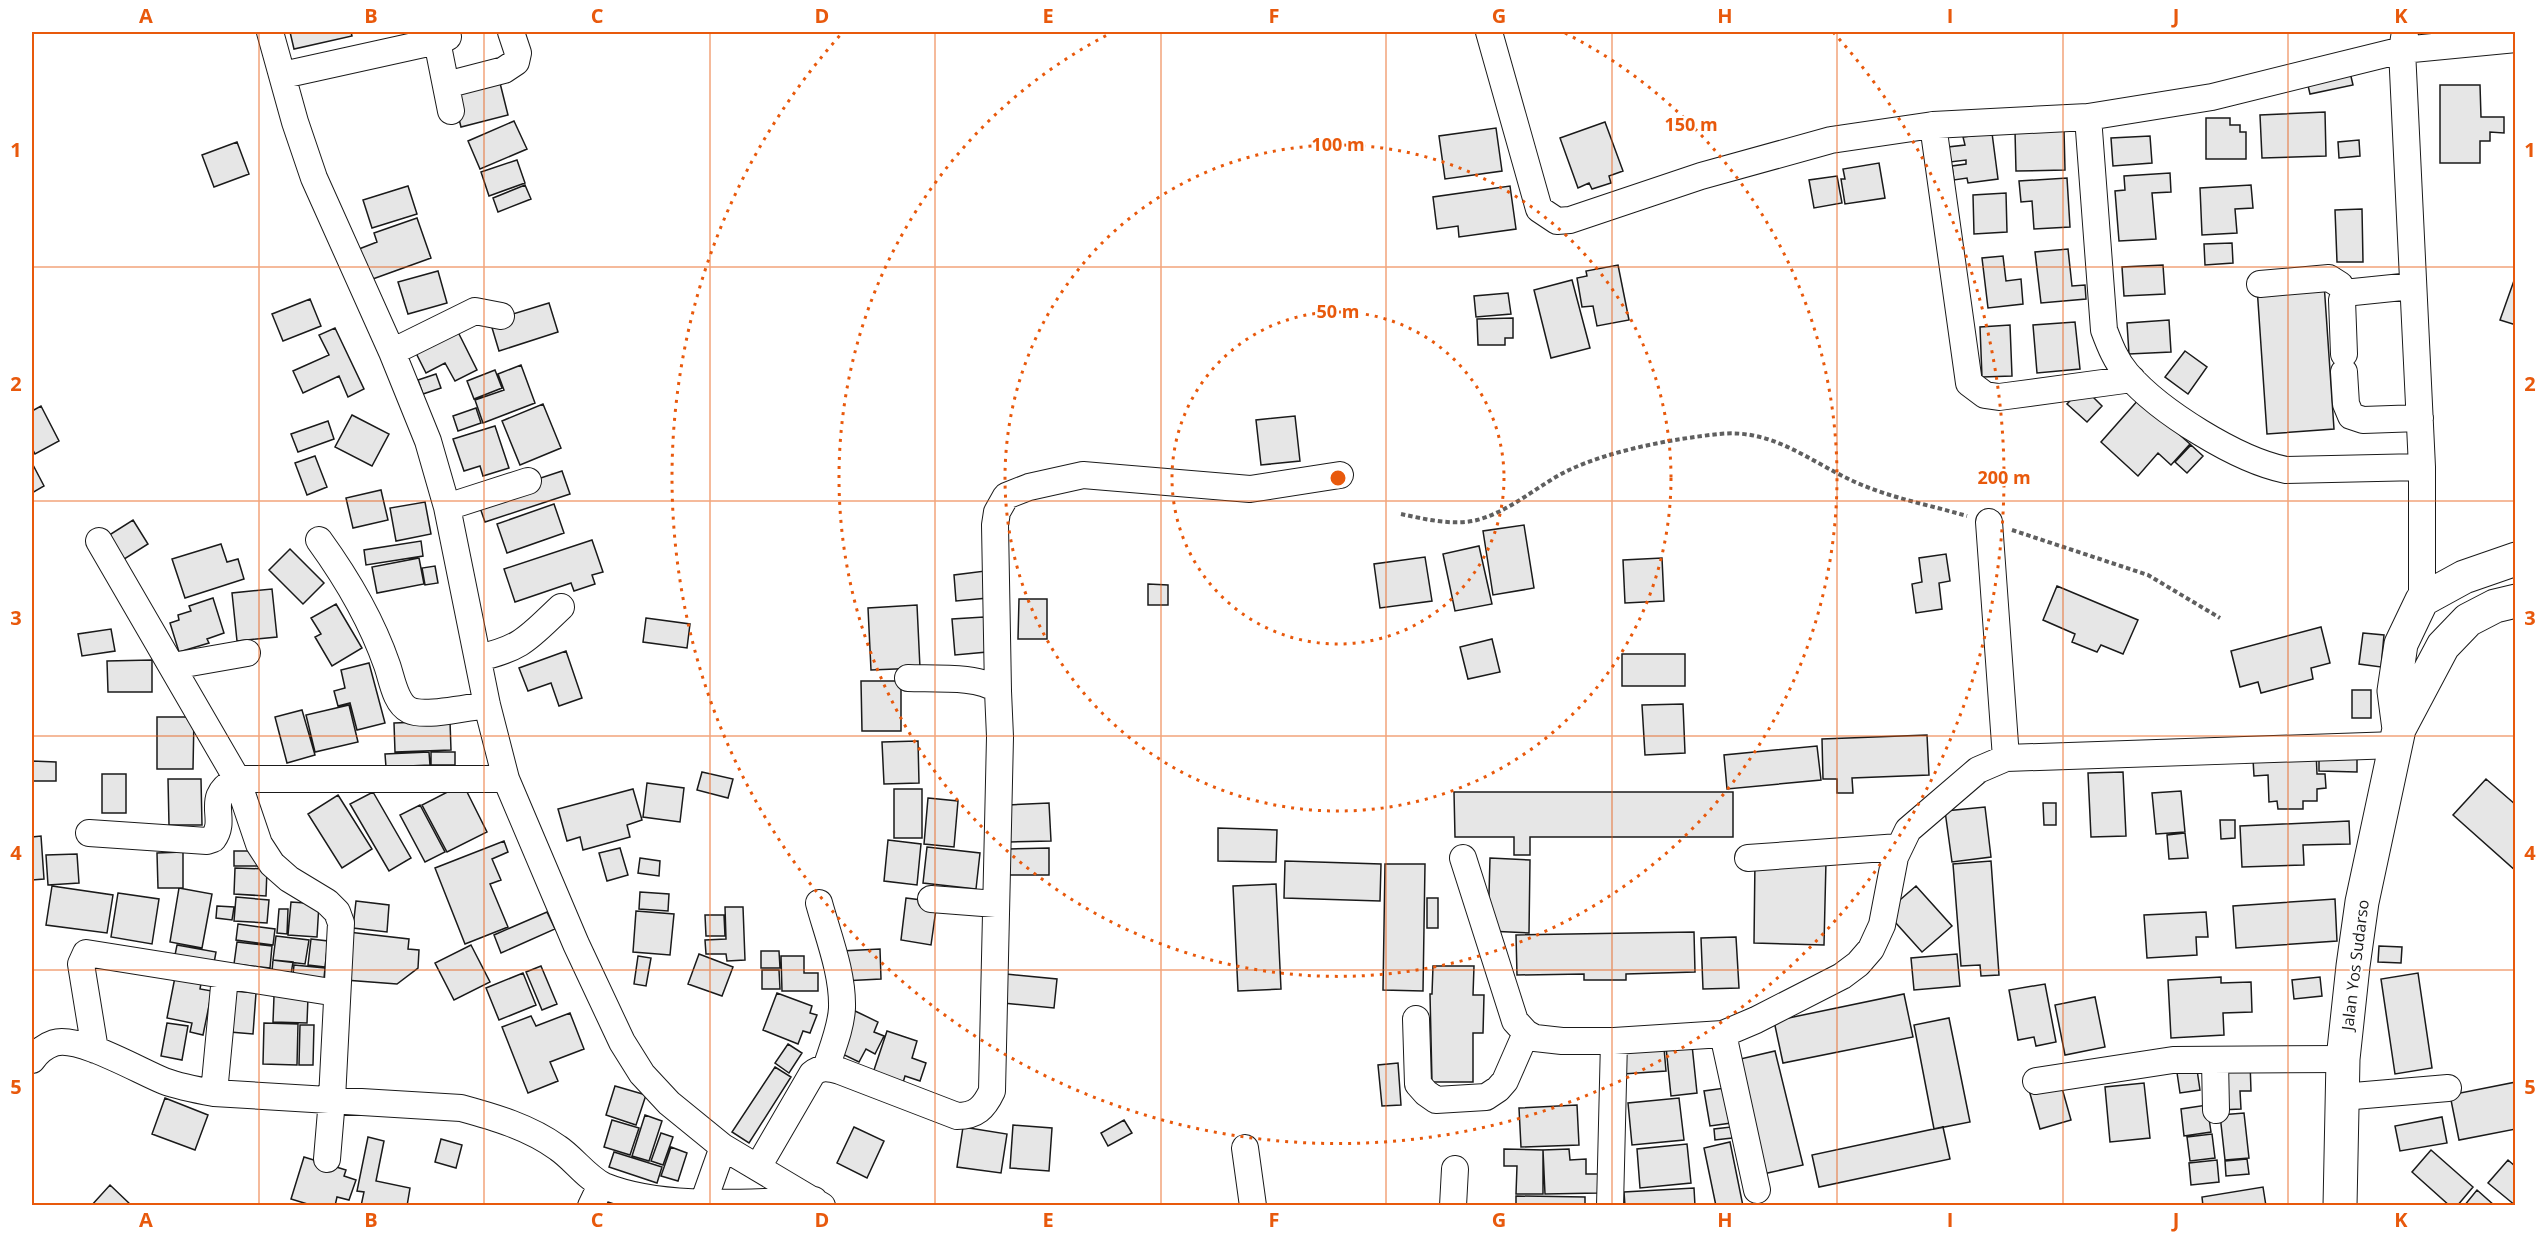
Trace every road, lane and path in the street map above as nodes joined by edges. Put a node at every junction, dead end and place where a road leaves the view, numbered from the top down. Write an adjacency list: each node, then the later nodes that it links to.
1 (270, 32): 7 (street)
2 (511, 32): 8 (street)
3 (1489, 32): 11 (street)
4 (450, 35): 7 (street); 8 (street)
5 (2516, 39): 6 (street)
6 (2403, 41): 10 (street); 13 (street)
7 (283, 75): 16 (street)
8 (446, 85): 9 (street)
9 (451, 111)
10 (2088, 117): 11 (street); 17 (street)
11 (1933, 125): 17 (street)
12 (2260, 284): 14 (street)
13 (2412, 286): 14 (street); 18 (street)
14 (2344, 293): 18 (street)
15 (501, 316): 16 (street)
16 (392, 352): 22 (street)
17 (2132, 379): 19 (street)
18 (2420, 418): 19 (street)
19 (2422, 467): 28 (street)
20 (1340, 475): 36 (street)
21 (528, 481): 22 (street)
22 (447, 507): 33 (street)
23 (1401, 514): 24 (path)
24 (1989, 522): 31 (path); 39 (street)
25 (319, 540): 37 (street)
26 (99, 541): 34 (street)
27 (2516, 559): 28 (highway)
28 (2422, 600): 38 (highway, Jalan Yos Sudarso)
29 (2516, 601): 38 (highway, Jalan Yos Sudarso)
30 (561, 607): 33 (street)
31 (2220, 618)
32 (247, 652): 34 (street)
33 (478, 658): 37 (street)
34 (173, 666): 40 (street)
35 (908, 678): 36 (street)
36 (998, 690): 48 (street)
37 (487, 705): 41 (street)
38 (2398, 737): 39 (street); 56 (highway, Jalan Yos Sudarso)
39 (2006, 758): 43 (street)
40 (237, 779): 41 (street); 42 (street); 50 (street)
41 (506, 779): 66 (street)
42 (89, 833)
43 (1899, 847): 45 (street); 53 (street)
44 (1463, 858): 52 (street)
45 (1748, 858)
46 (931, 899): 48 (street)
47 (819, 903): 59 (street)
48 (996, 904): 59 (street)
49 (225, 976): 50 (street); 55 (street); 62 (street)
50 (337, 993): 64 (street)
51 (1416, 1019): 52 (street)
52 (1526, 1033): 54 (street)
53 (1723, 1034): 54 (street); 71 (street)
54 (1614, 1041): 77 (street)
55 (95, 1050): 57 (street); 62 (street)
56 (2343, 1059): 58 (street); 63 (highway, Jalan Yos Sudarso)
57 (32, 1060)
58 (2215, 1061): 60 (street); 65 (street)
59 (826, 1068): 69 (street)
60 (2036, 1081)
61 (2448, 1088): 63 (street)
62 (214, 1093): 64 (street)
63 (2342, 1097): 78 (highway, Jalan Yos Sudarso)
64 (332, 1099): 68 (street); 72 (street)
65 (2216, 1110)
66 (723, 1147): 69 (street); 74 (street)
67 (1245, 1148): 75 (street)
68 (327, 1159)
69 (758, 1167): 73 (street)
70 (1455, 1169): 76 (street)
71 (1757, 1190)
72 (596, 1195): 74 (street)
73 (818, 1203): 74 (street)
74 (703, 1204)
75 (1253, 1206)
76 (1453, 1206)
77 (1610, 1206)
78 (2340, 1206)

